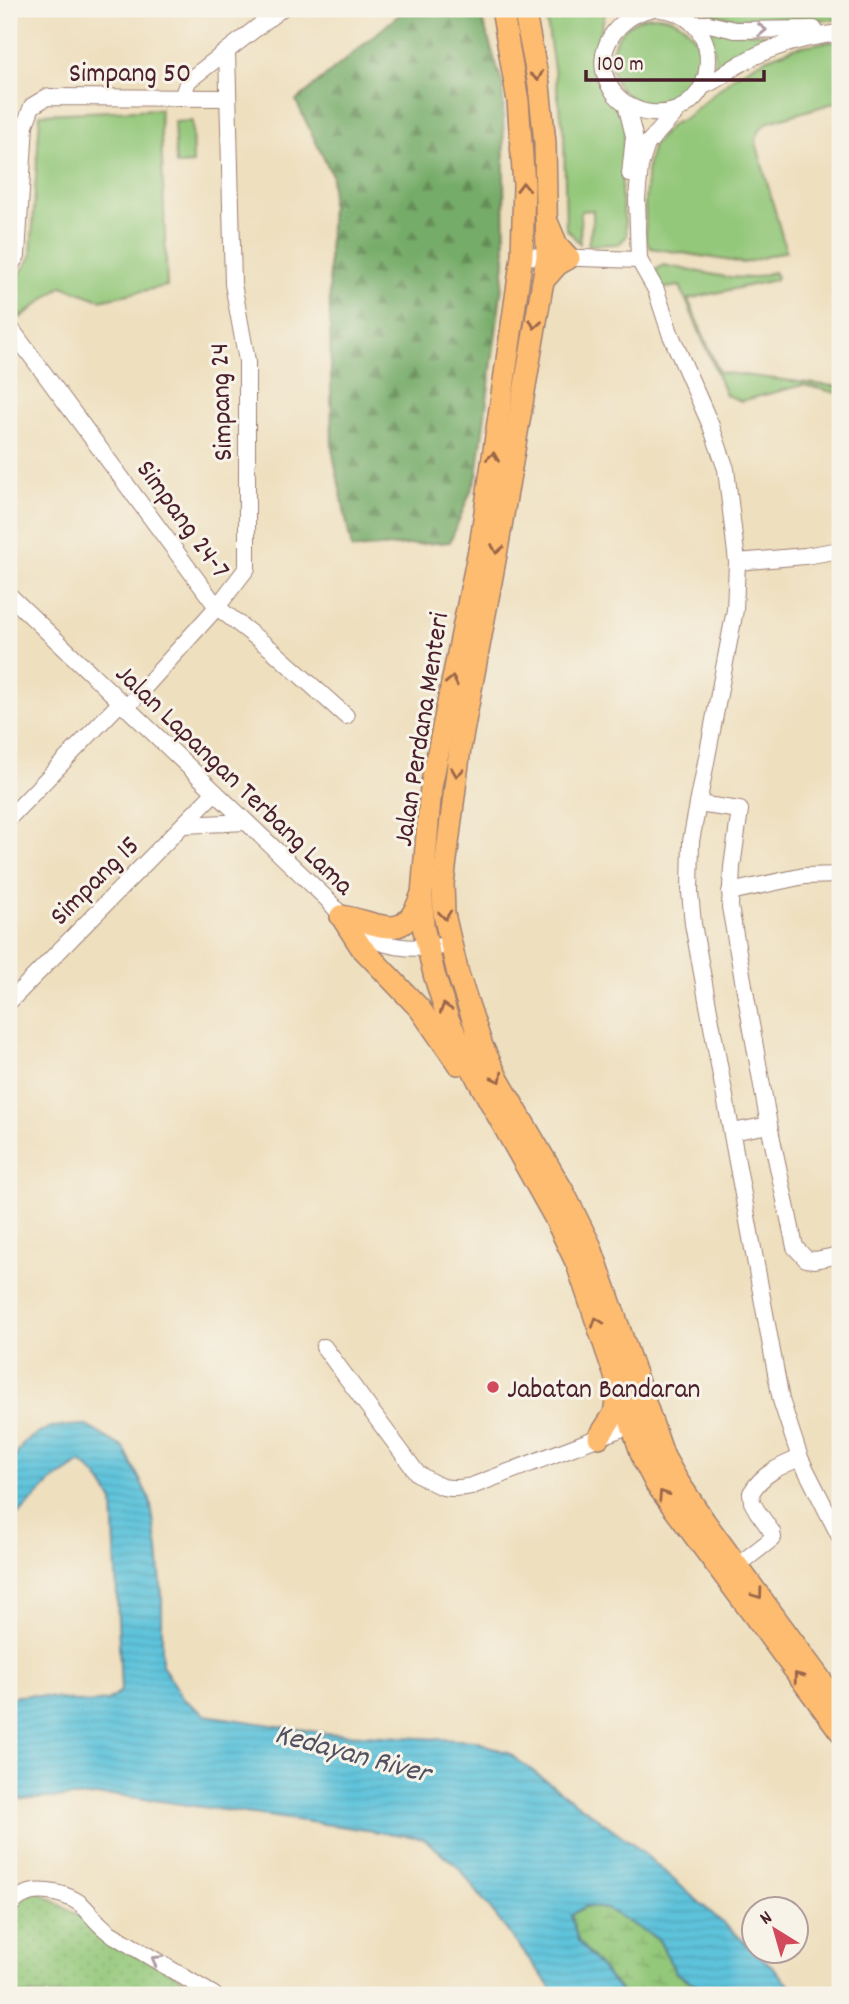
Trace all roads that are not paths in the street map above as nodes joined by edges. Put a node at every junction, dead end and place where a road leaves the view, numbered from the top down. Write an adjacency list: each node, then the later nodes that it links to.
1 (281, 9): 10 (street)
2 (502, 9): 18 (main road, Jalan Perdana Menteri, one-way to 2)
3 (524, 9): 16 (main road, Jalan Perdana Menteri, one-way to 16)
4 (616, 9): 8 (street)
5 (652, 9): 8 (street)
6 (660, 9): 7 (street)
7 (695, 24): 9 (street, one-way to 9); 11 (street)
8 (616, 27): 14 (street)
9 (840, 32): 11 (street)
10 (227, 51): 12 (street); 13 (street, Simpang 24)
11 (703, 86): 15 (street)
12 (182, 98): 13 (street, Simpang 50); 22 (street, Simpang 50)
13 (228, 98): 28 (street, Simpang 24)
14 (626, 104): 15 (street); 17 (street)
15 (679, 109): 17 (street)
16 (546, 219): 19 (main road, Jalan Perdana Menteri); 20 (main road)
17 (637, 239): 21 (street)
18 (522, 256): 19 (street); 38 (main road, Jalan Perdana Menteri, one-way to 18)
19 (547, 257): 20 (street); 23 (main road, Jalan Perdana Menteri)
20 (569, 258): 21 (street); 23 (main road)
21 (639, 260): 26 (street)
22 (9, 268)
23 (542, 281): 40 (main road, Jalan Perdana Menteri, one-way to 40)
24 (9, 326): 28 (street, Simpang 24-7)
25 (840, 550): 26 (street)
26 (737, 562): 32 (street)
27 (9, 595): 29 (street, Jalan Lapangan Terbang Lama)
28 (217, 607): 29 (street, Simpang 24); 30 (street, Simpang 24-7)
29 (123, 705): 31 (street, Jalan Lapangan Terbang Lama); 33 (street, Simpang 24)
30 (346, 716)
31 (215, 792): 34 (street, Jalan Lapangan Terbang Lama); 35 (street, Simpang 15)
32 (698, 804): 37 (street); 45 (street)
33 (9, 818)
34 (246, 822): 35 (street); 39 (street, Jalan Lapangan Terbang Lama)
35 (184, 825): 42 (street, Simpang 15)
36 (840, 876): 37 (street)
37 (730, 892): 44 (street)
38 (422, 894): 39 (main road); 41 (main road, Jalan Perdana Menteri)
39 (341, 916): 41 (street, Jalan Lapangan Terbang Lama); 43 (main road)
40 (450, 945): 41 (street, Jalan Lapangan Terbang Lama); 49 (main road, Jalan Perdana Menteri, one-way to 49)
41 (428, 949): 43 (main road, Jalan Perdana Menteri, one-way to 41)
42 (9, 1002)
43 (497, 1115): 48 (main road, Jalan Perdana Menteri, one-way to 43)
44 (769, 1125): 45 (street); 46 (street)
45 (732, 1132): 51 (street)
46 (840, 1255)
47 (324, 1348): 50 (street)
48 (619, 1387): 49 (main road, Jalan Perdana Menteri); 50 (main road)
49 (641, 1421): 50 (street); 52 (main road, Jalan Perdana Menteri); 54 (main road, Jalan Perdana Menteri)
50 (599, 1437): 52 (main road)
51 (800, 1458): 53 (street); 54 (street)
52 (644, 1461): 56 (main road, Jalan Perdana Menteri, one-way to 52)
53 (840, 1537)
54 (737, 1566): 55 (main road, Jalan Perdana Menteri, one-way to 55)
55 (840, 1706)
56 (840, 1731)
57 (9, 1907): 58 (street, one-way to 57)
58 (214, 1995)

